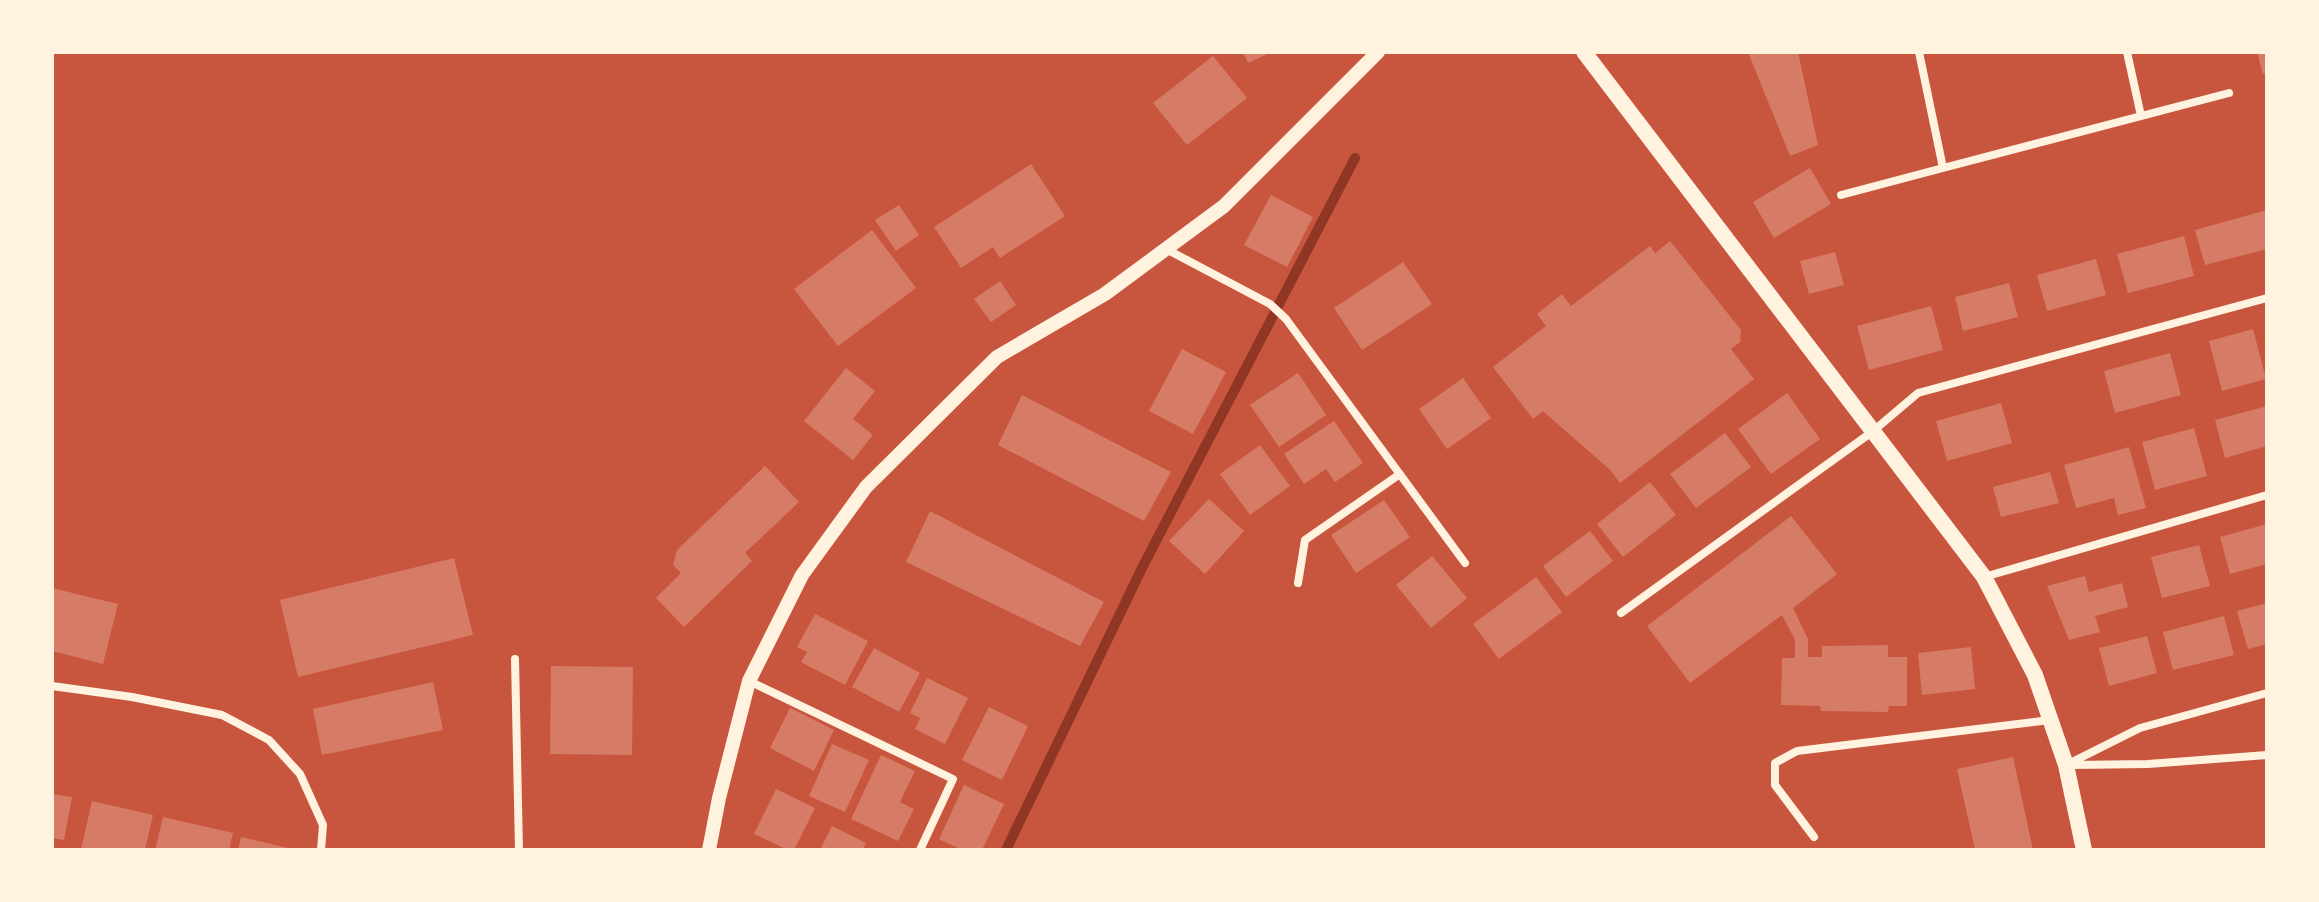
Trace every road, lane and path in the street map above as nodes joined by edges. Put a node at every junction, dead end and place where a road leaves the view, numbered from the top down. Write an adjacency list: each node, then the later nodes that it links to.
1 (1378, 52): 9 (street)
2 (1584, 52): 11 (main road)
3 (1919, 52): 7 (street)
4 (2127, 52): 6 (street)
5 (2229, 93): 6 (street)
6 (2141, 116): 7 (street)
7 (1943, 168): 8 (street)
8 (1841, 195)
9 (1166, 249): 12 (street); 19 (street)
10 (2267, 298): 11 (street)
11 (1872, 432): 15 (main road); 17 (street)
12 (1400, 474): 14 (street); 16 (street)
13 (2267, 495): 15 (street)
14 (1465, 563)
15 (1984, 577): 22 (main road)
16 (1298, 583)
17 (1621, 613)
18 (515, 659): 27 (street)
19 (749, 681): 28 (street); 29 (street)
20 (52, 686): 26 (street)
21 (2267, 693): 24 (street)
22 (2050, 720): 24 (main road); 25 (street)
23 (2267, 755): 24 (street)
24 (2066, 765): 30 (main road)
25 (1814, 837)
26 (321, 850)
27 (519, 850)
28 (709, 850)
29 (920, 850)
30 (2084, 850)

